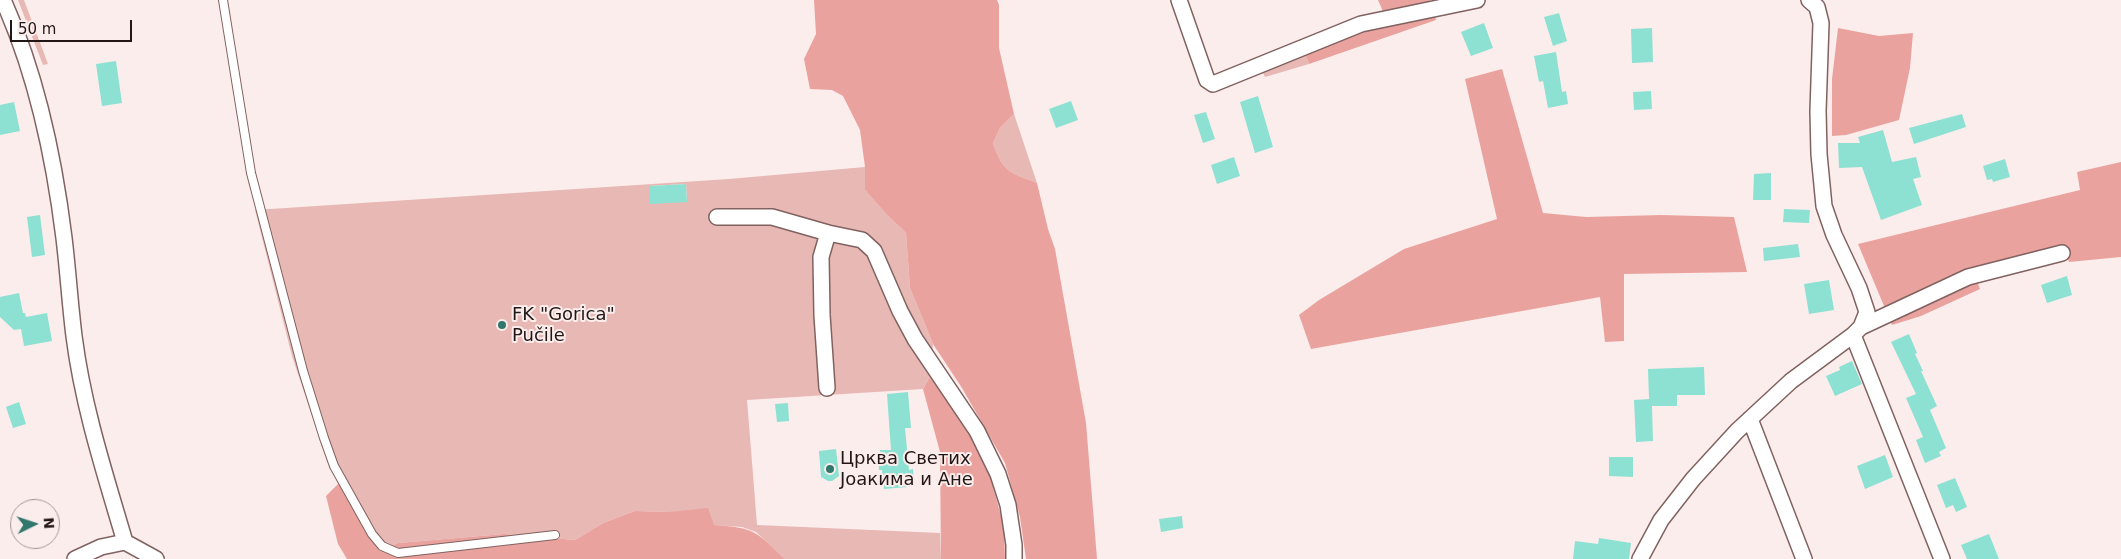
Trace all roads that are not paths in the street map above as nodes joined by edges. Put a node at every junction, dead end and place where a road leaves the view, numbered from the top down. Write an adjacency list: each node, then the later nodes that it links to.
1 (3, 0): 13 (street)
2 (223, 0): 12 (lane)
3 (1179, 0): 4 (street)
4 (1477, 0)
5 (1809, 0): 9 (street)
6 (717, 217): 7 (street)
7 (828, 233): 10 (street); 16 (street)
8 (2062, 253): 9 (street)
9 (1857, 331): 11 (street); 19 (street)
10 (828, 388)
11 (1750, 419): 17 (street); 18 (street)
12 (555, 535)
13 (126, 542): 14 (street); 15 (street)
14 (74, 559)
15 (156, 559)
16 (1014, 559)
17 (1640, 559)
18 (1804, 559)
19 (1942, 559)

